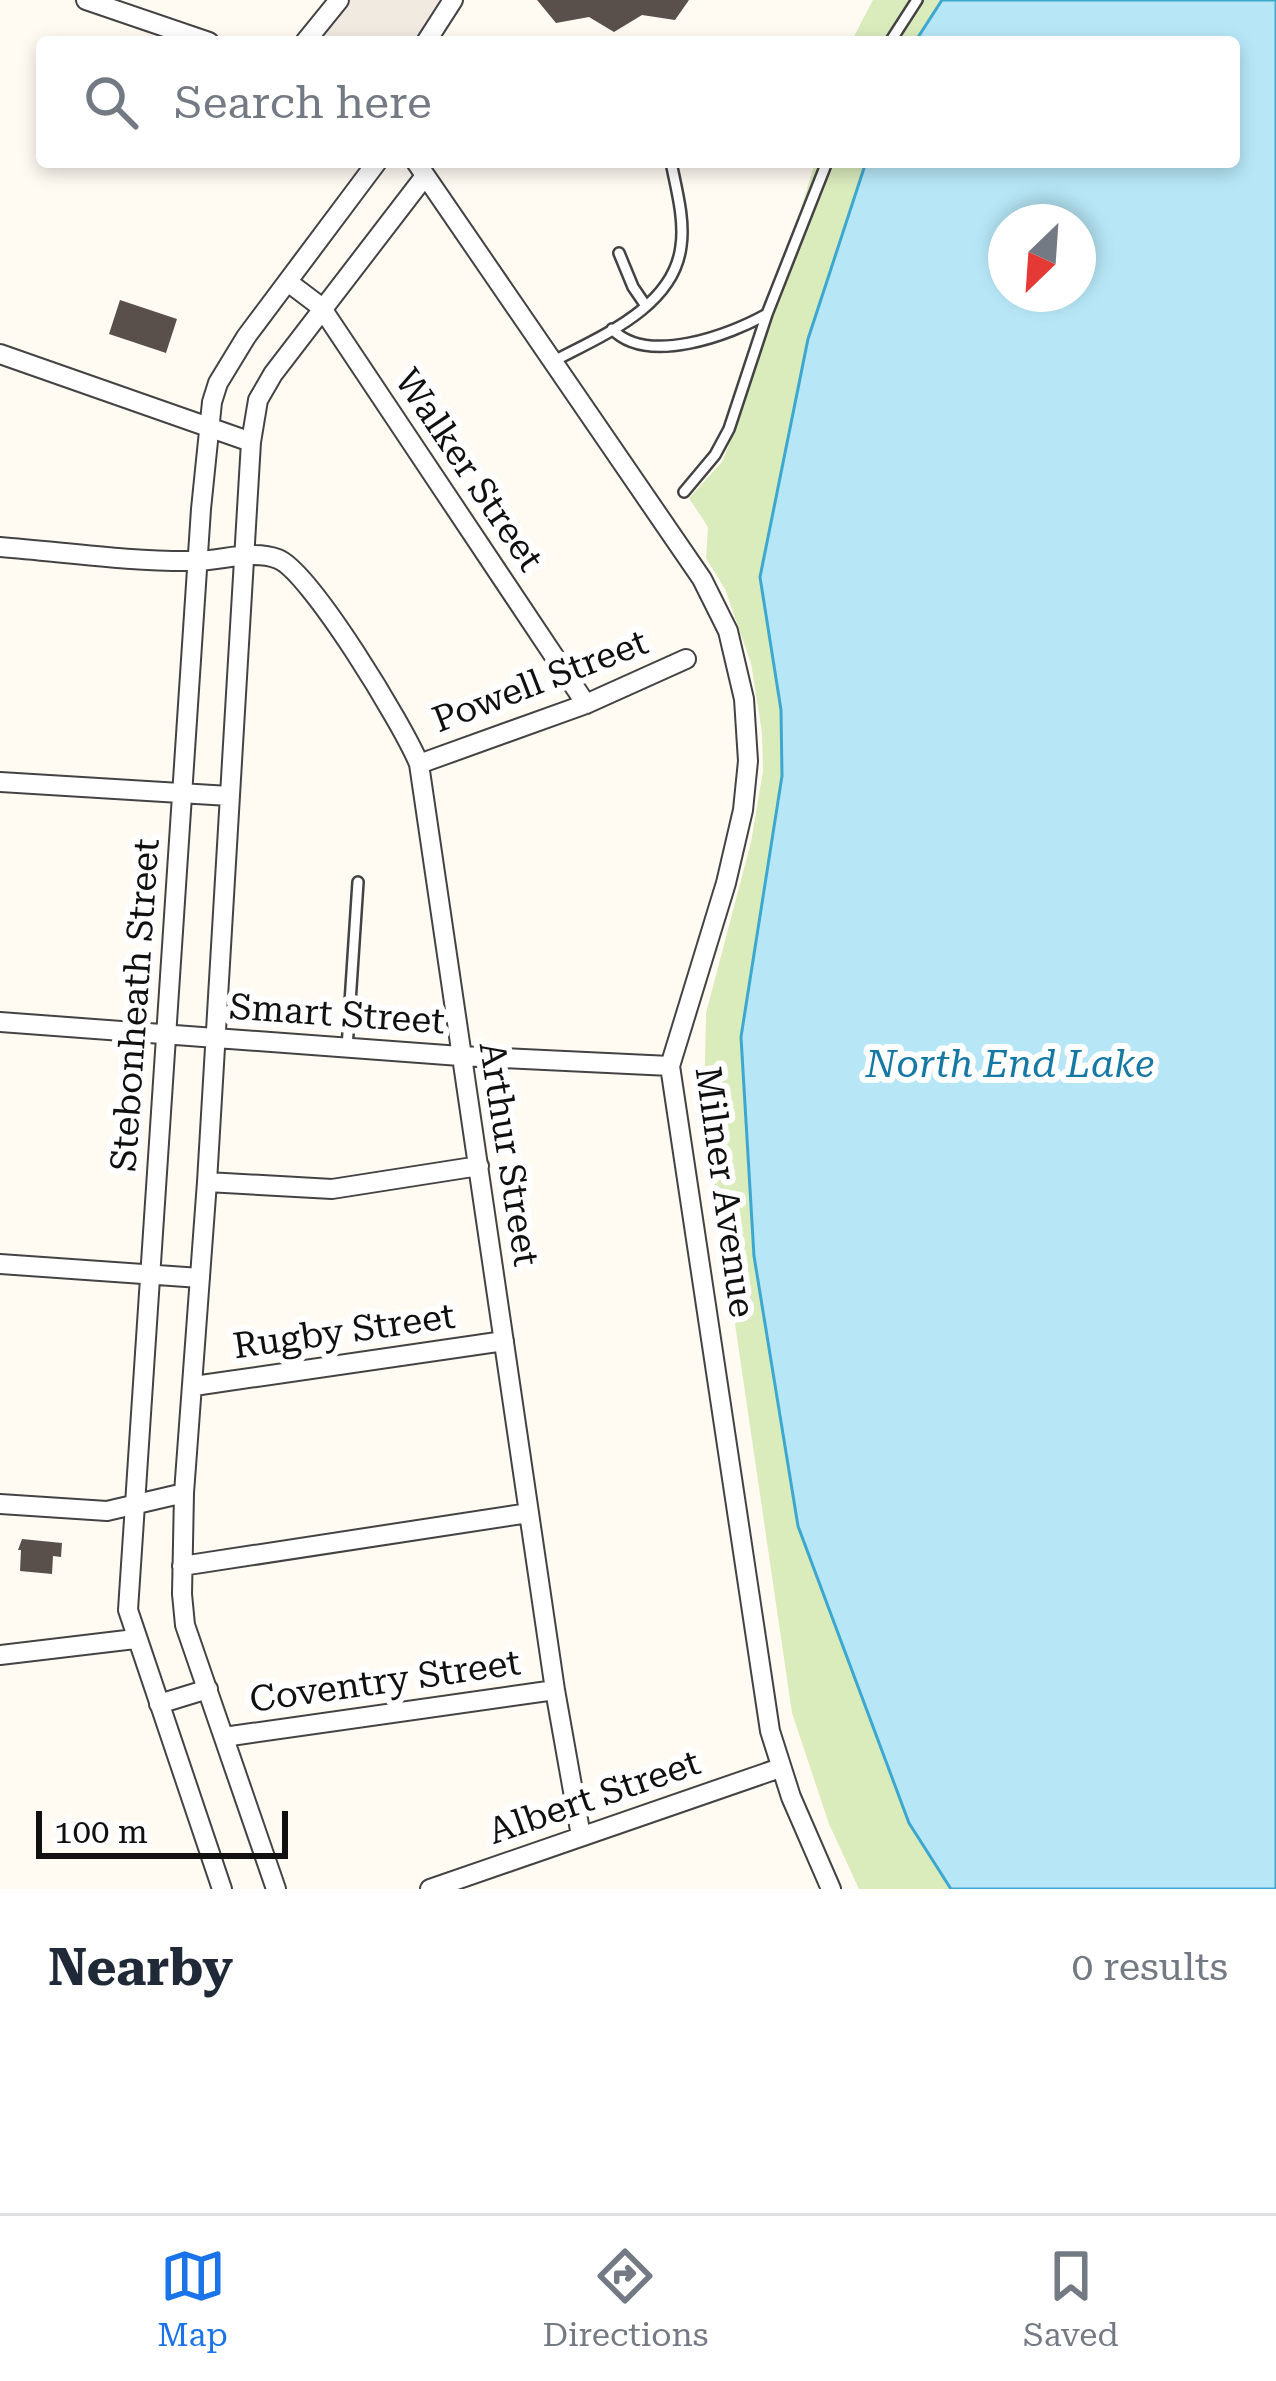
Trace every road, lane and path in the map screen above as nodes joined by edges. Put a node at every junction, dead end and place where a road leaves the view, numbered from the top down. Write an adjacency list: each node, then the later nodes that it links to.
1 (86, 0): 5 (street)
2 (339, 0): 6 (street)
3 (453, 0): 7 (street)
4 (917, 0): 8 (lane)
5 (191, 36)
6 (310, 36)
7 (430, 36)
8 (894, 36)
9 (373, 168): 14 (street, Stebonheath Street)
10 (672, 168): 15 (lane)
11 (825, 168): 17 (lane)
12 (421, 169): 16 (street); 20 (street, Milner Avenue)
13 (619, 253): 15 (lane)
14 (288, 283): 16 (street, Walker Street); 21 (street, Stebonheath Street)
15 (646, 306): 18 (lane)
16 (321, 308): 22 (street); 28 (street, Walker Street)
17 (766, 314): 18 (lane); 23 (lane)
18 (612, 329): 20 (lane)
19 (0, 354): 21 (street)
20 (554, 361): 39 (street, Milner Avenue)
21 (209, 427): 22 (street); 26 (street, Stebonheath Street)
22 (251, 442): 25 (street)
23 (684, 493)
24 (0, 547): 26 (street)
25 (244, 556): 26 (street); 29 (street, Arthur Street); 32 (street)
26 (196, 562): 31 (street, Stebonheath Street)
27 (686, 659): 28 (street, Powell Street)
28 (586, 704): 29 (street, Powell Street)
29 (419, 764): 38 (street, Arthur Street)
30 (0, 782): 31 (street)
31 (182, 794): 32 (street); 35 (street, Stebonheath Street)
32 (229, 796): 36 (street)
33 (358, 882): 37 (lane)
34 (0, 1022): 35 (street, Smart Street)
35 (165, 1031): 36 (street, Smart Street); 43 (street, Stebonheath Street)
36 (215, 1038): 37 (street, Smart Street); 41 (street)
37 (347, 1048): 38 (street, Smart Street)
38 (460, 1056): 39 (street, Smart Street); 40 (street, Arthur Street)
39 (670, 1066): 58 (street, Milner Avenue)
40 (479, 1166): 41 (street); 45 (street, Arthur Street)
41 (207, 1182): 44 (street)
42 (0, 1264): 43 (street)
43 (150, 1274): 44 (street); 49 (street, Stebonheath Street)
44 (200, 1277): 46 (street)
45 (504, 1341): 46 (street, Rugby Street); 50 (street, Arthur Street)
46 (194, 1386): 47 (street)
47 (184, 1492): 49 (street); 51 (street)
48 (0, 1504): 49 (street)
49 (133, 1506): 52 (street, Stebonheath Street)
50 (529, 1513): 51 (street); 55 (street, Arthur Street)
51 (182, 1566): 54 (street)
52 (135, 1639): 53 (street); 56 (street, Stebonheath Street)
53 (0, 1655)
54 (208, 1689): 56 (street); 57 (street)
55 (555, 1690): 57 (street, Coventry Street); 59 (street, Arthur Street)
56 (159, 1704): 60 (street, Stebonheath Street)
57 (224, 1737): 61 (street)
58 (780, 1768): 59 (street, Albert Street); 63 (street, Milner Avenue)
59 (581, 1836): 62 (street, Albert Street)
60 (222, 1889)
61 (276, 1889)
62 (430, 1889)
63 (831, 1889)

